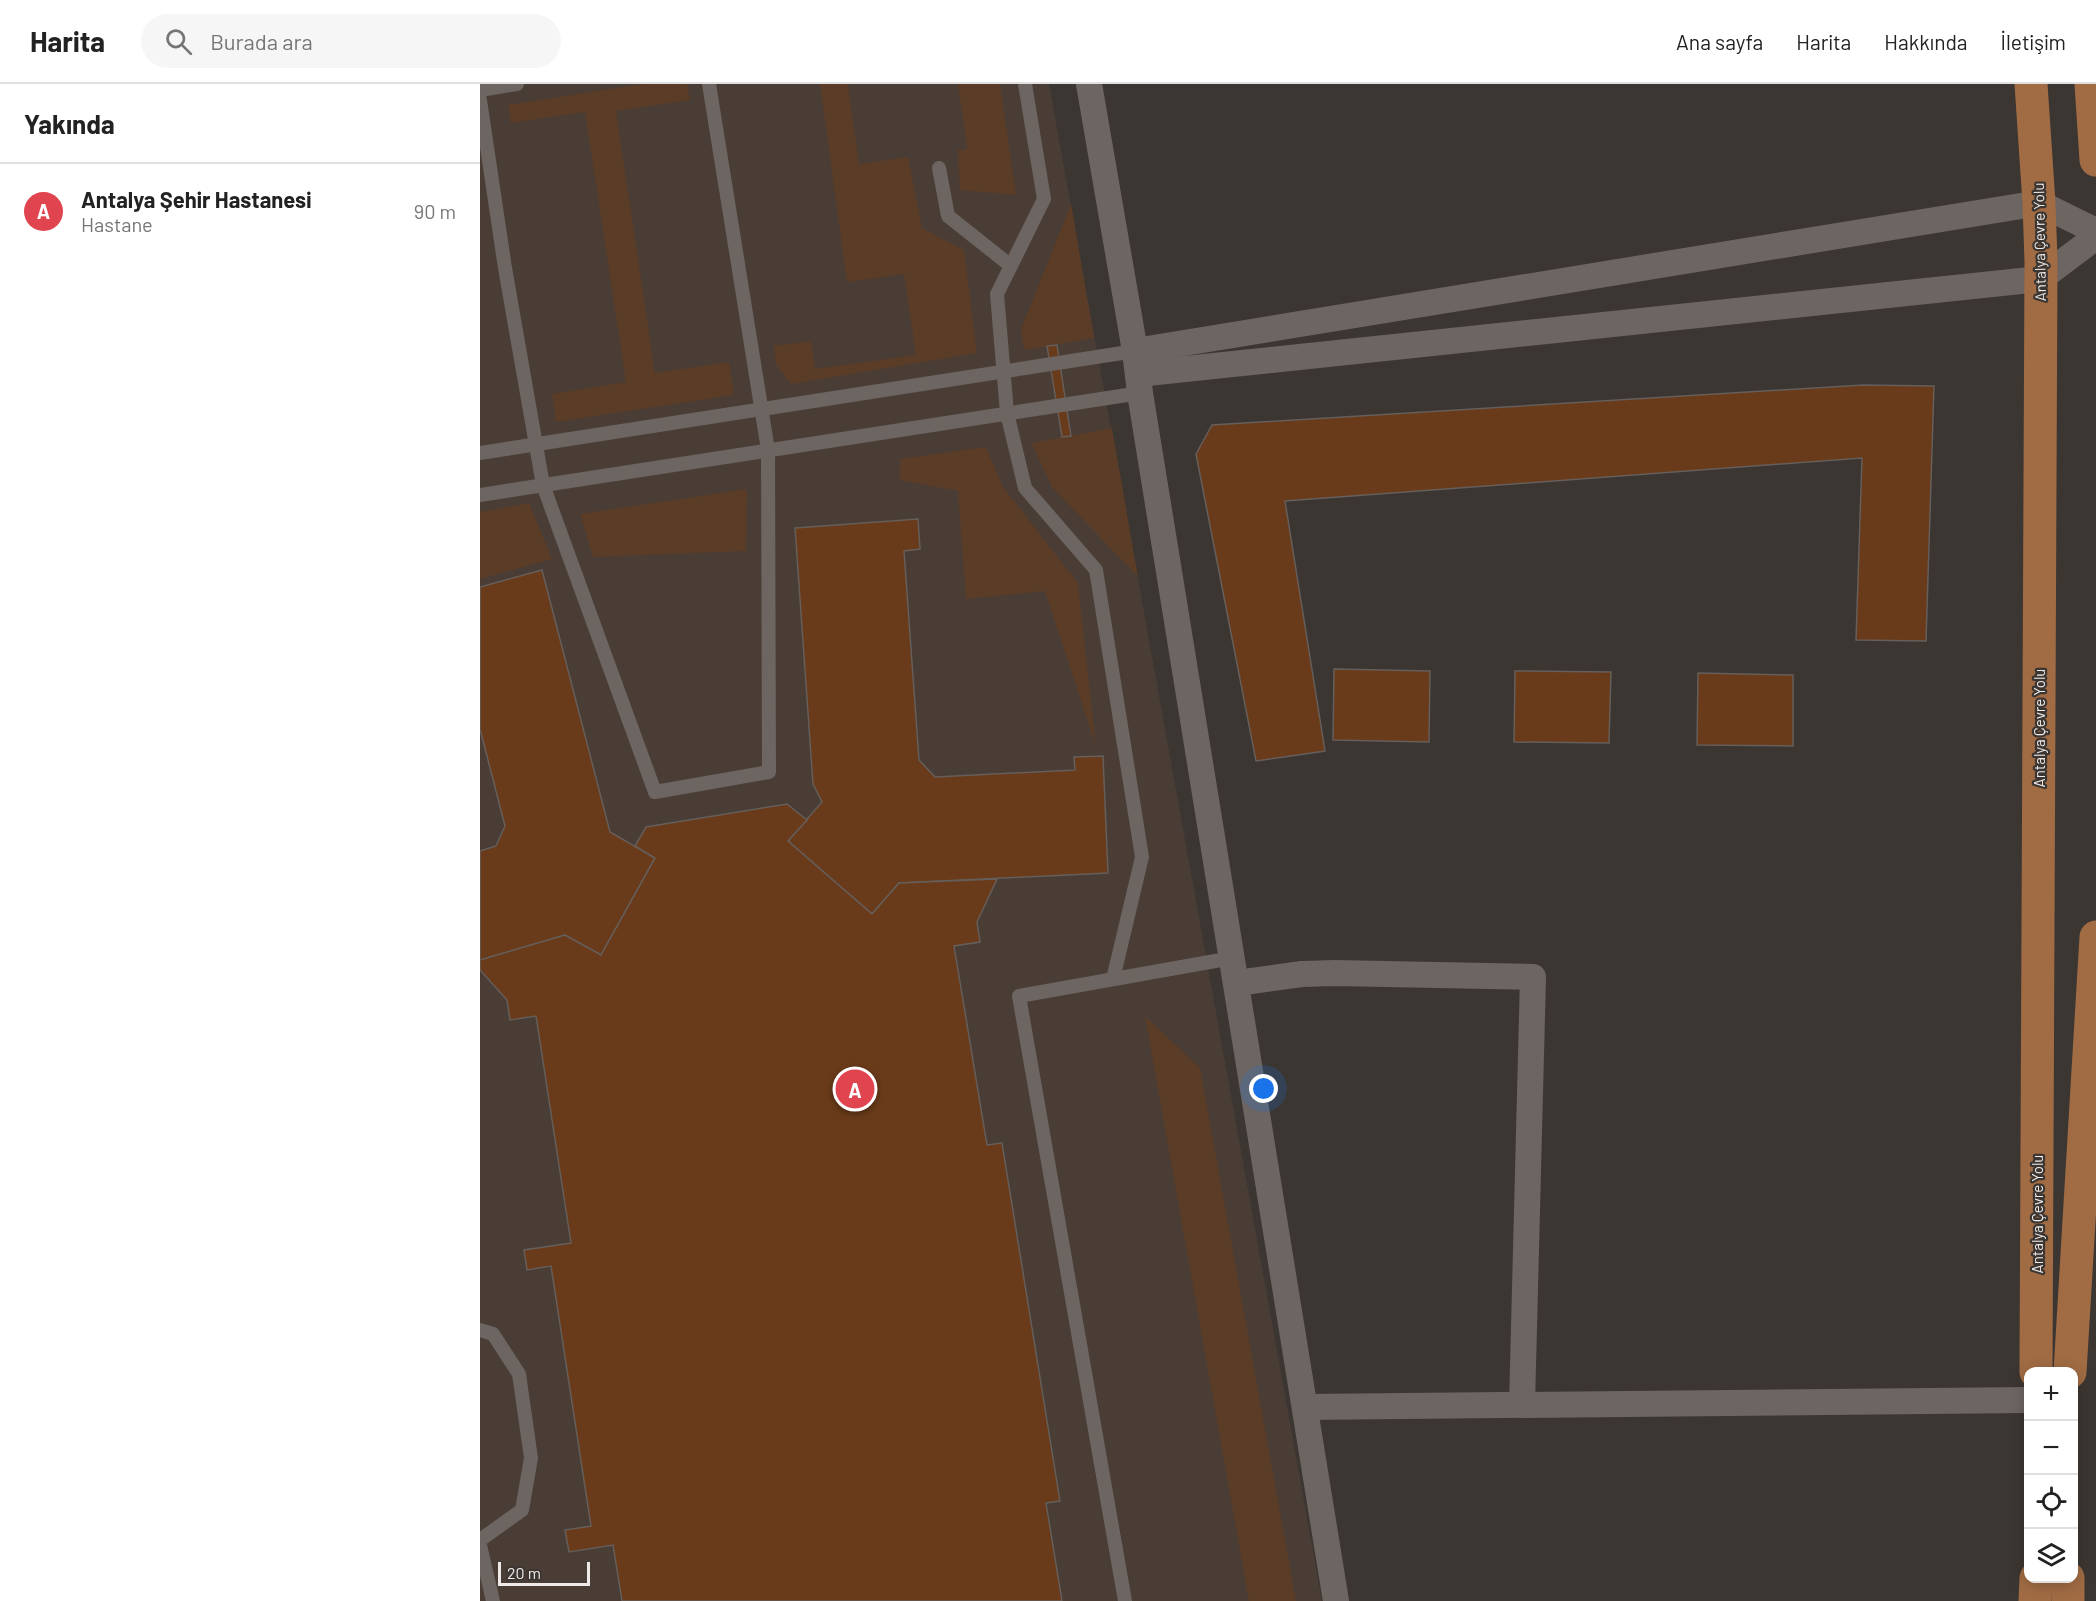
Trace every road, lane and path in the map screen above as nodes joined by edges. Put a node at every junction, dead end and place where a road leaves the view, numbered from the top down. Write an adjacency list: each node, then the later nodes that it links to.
1 (517, 84): 7 (lane)
2 (710, 84): 18 (lane)
3 (1025, 84): 14 (lane)
4 (1089, 84): 17 (street)
5 (2031, 84): 11 (main road, Antalya Çevre Yolu)
6 (2091, 84): 9 (main road)
7 (480, 90)
8 (480, 100): 20 (lane)
9 (2096, 160)
10 (939, 168): 14 (lane)
11 (2039, 203): 12 (street); 15 (main road, Antalya Çevre Yolu); 17 (street)
12 (2096, 231)
13 (2096, 237): 15 (street)
14 (1011, 266): 16 (lane)
15 (2040, 279): 17 (street); 30 (main road, Antalya Çevre Yolu)
16 (1004, 371): 17 (lane); 18 (lane); 19 (lane)
17 (1138, 372): 19 (lane); 26 (street)
18 (761, 409): 20 (lane); 21 (lane)
19 (1007, 413): 21 (lane); 27 (lane)
20 (536, 444): 22 (lane); 23 (lane)
21 (768, 450): 23 (lane); 23 (lane)
22 (480, 453)
23 (543, 485): 24 (lane)
24 (480, 495)
25 (2096, 937): 31 (main road)
26 (1232, 958): 27 (lane); 28 (street)
27 (1113, 979): 40 (lane)
28 (1237, 984): 33 (street); 34 (street)
29 (480, 1330): 35 (lane)
30 (2037, 1367)
31 (2070, 1367)
32 (2024, 1400): 33 (street)
33 (1522, 1405): 34 (street)
34 (1305, 1407): 41 (street)
35 (480, 1540)
36 (480, 1545): 39 (lane)
37 (2036, 1583): 42 (main road)
38 (2068, 1583): 43 (main road)
39 (493, 1601)
40 (1125, 1601)
41 (1336, 1601)
42 (2036, 1601)
43 (2068, 1601)

